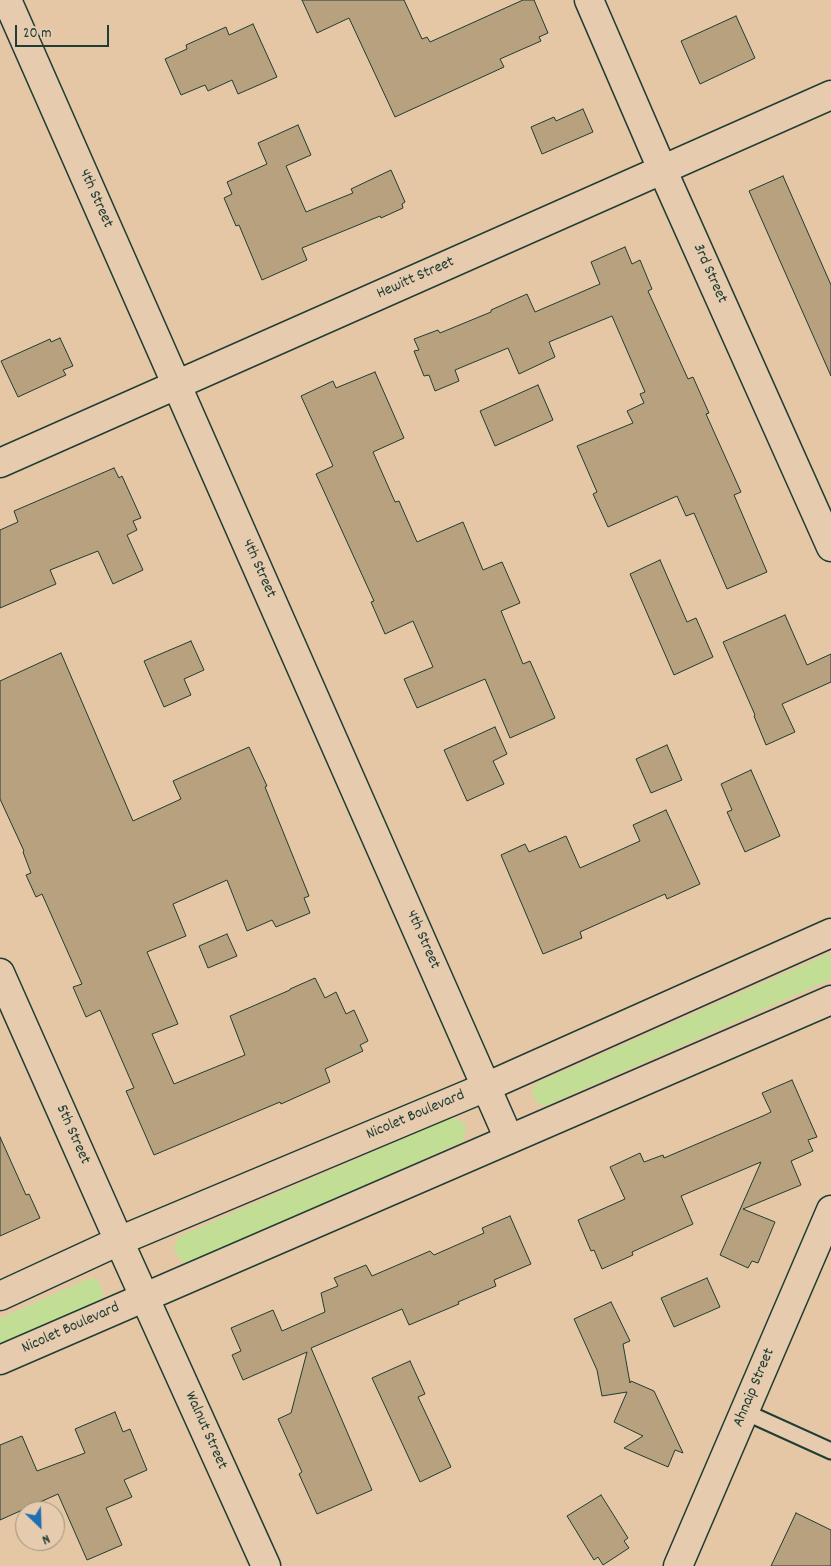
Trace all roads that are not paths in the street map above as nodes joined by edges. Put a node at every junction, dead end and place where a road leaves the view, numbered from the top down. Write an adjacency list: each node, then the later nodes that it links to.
1 (7, 0): 5 (street, 4th Street)
2 (589, 0): 4 (street, 3rd Street)
3 (831, 95): 4 (street, Hewitt Street)
4 (662, 169): 5 (street, Hewitt Street); 7 (street, 3rd Street)
5 (177, 385): 6 (street, Hewitt Street); 11 (street, 4th Street)
6 (0, 463)
7 (831, 547)
8 (831, 933): 11 (street, Nicolet Boulevard)
9 (0, 973): 14 (street, 5th Street)
10 (831, 1000): 12 (street, Nicolet Boulevard)
11 (486, 1087): 12 (street, 4th Street); 14 (street, Nicolet Boulevard)
12 (510, 1139): 16 (street, Nicolet Boulevard)
13 (831, 1210): 18 (street, Ahnaip Street)
14 (119, 1241): 15 (street, Nicolet Boulevard); 16 (street, 5th Street)
15 (0, 1296)
16 (144, 1296): 17 (street, Nicolet Boulevard); 20 (street, Walnut Street)
17 (0, 1360)
18 (745, 1412): 19 (lane); 21 (street, Ahnaip Street)
19 (831, 1452)
20 (266, 1566)
21 (678, 1566)

